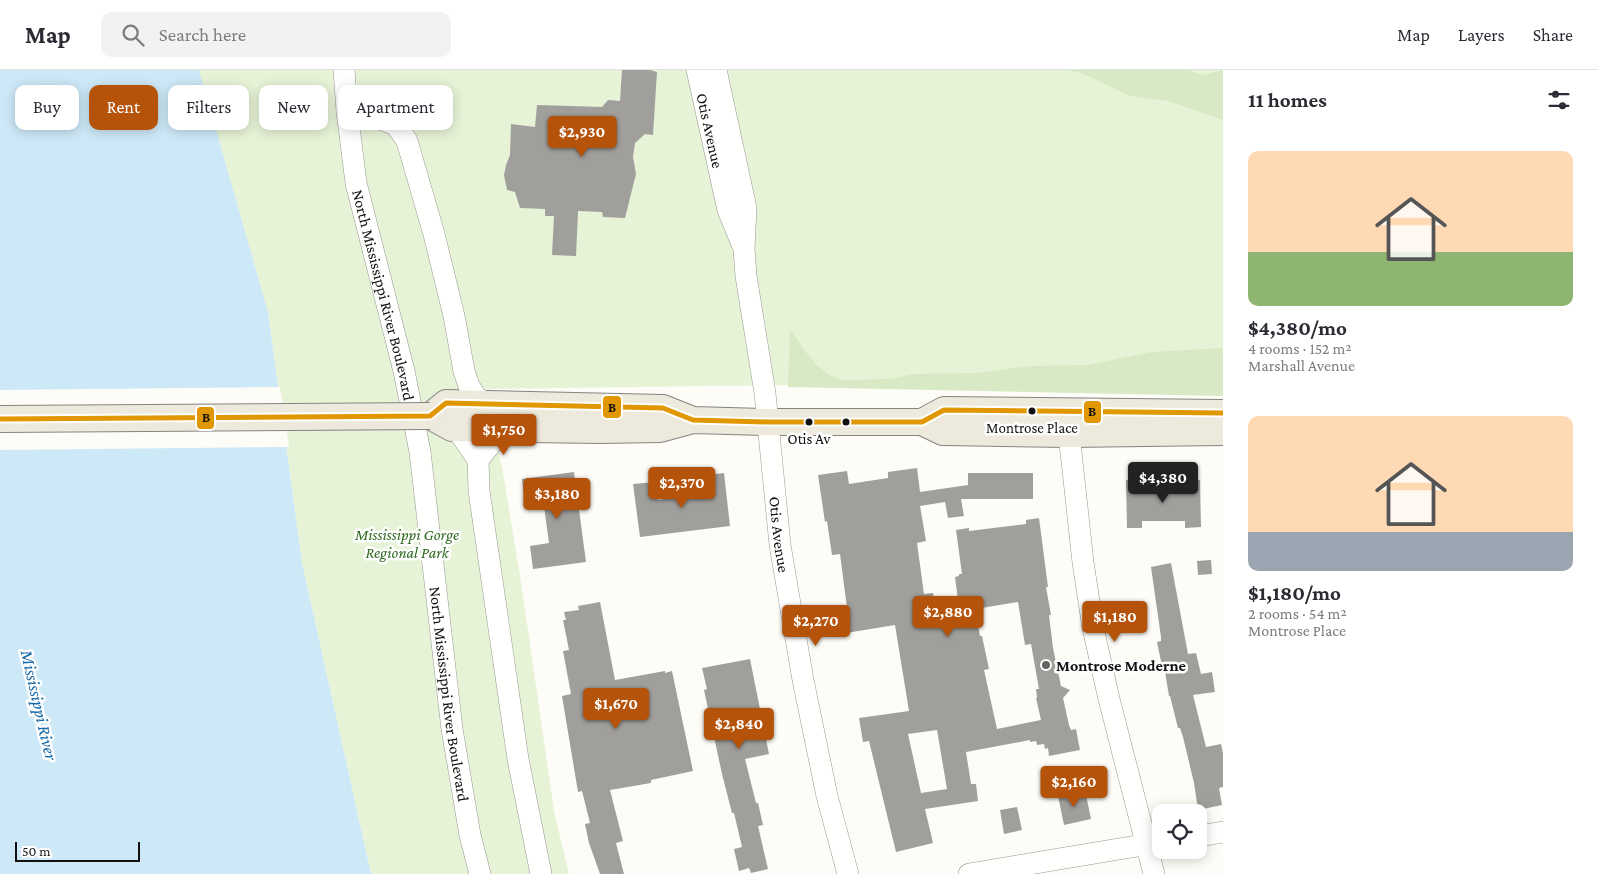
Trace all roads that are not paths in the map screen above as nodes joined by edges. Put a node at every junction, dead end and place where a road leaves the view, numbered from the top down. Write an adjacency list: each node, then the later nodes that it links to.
1 (344, 70): 4 (street, North Mississippi River Boulevard)
2 (697, 70): 7 (street, Otis Avenue)
3 (716, 70): 7 (street, Otis Avenue)
4 (345, 85)
5 (349, 130): 24 (street, North Mississippi River Boulevard)
6 (399, 130): 8 (street)
7 (744, 249): 14 (street, Otis Avenue)
8 (464, 371): 9 (street); 11 (street)
9 (490, 405): 11 (main road); 13 (main road)
10 (1223, 413): 15 (main road)
11 (443, 416): 12 (main road, bridge); 16 (main road); 18 (street)
12 (0, 419)
13 (693, 420): 14 (main road); 16 (main road)
14 (768, 422): 15 (main road); 26 (street, Otis Avenue)
15 (1069, 422): 17 (main road); 21 (street)
16 (503, 428): 18 (street)
17 (1223, 432)
18 (478, 460): 25 (street)
19 (1223, 832): 20 (street)
20 (1207, 835)
21 (1152, 837)
22 (1152, 843): 27 (street)
23 (1154, 859): 28 (street)
24 (480, 874)
25 (541, 874)
26 (848, 874)
27 (969, 874)
28 (1154, 874)

